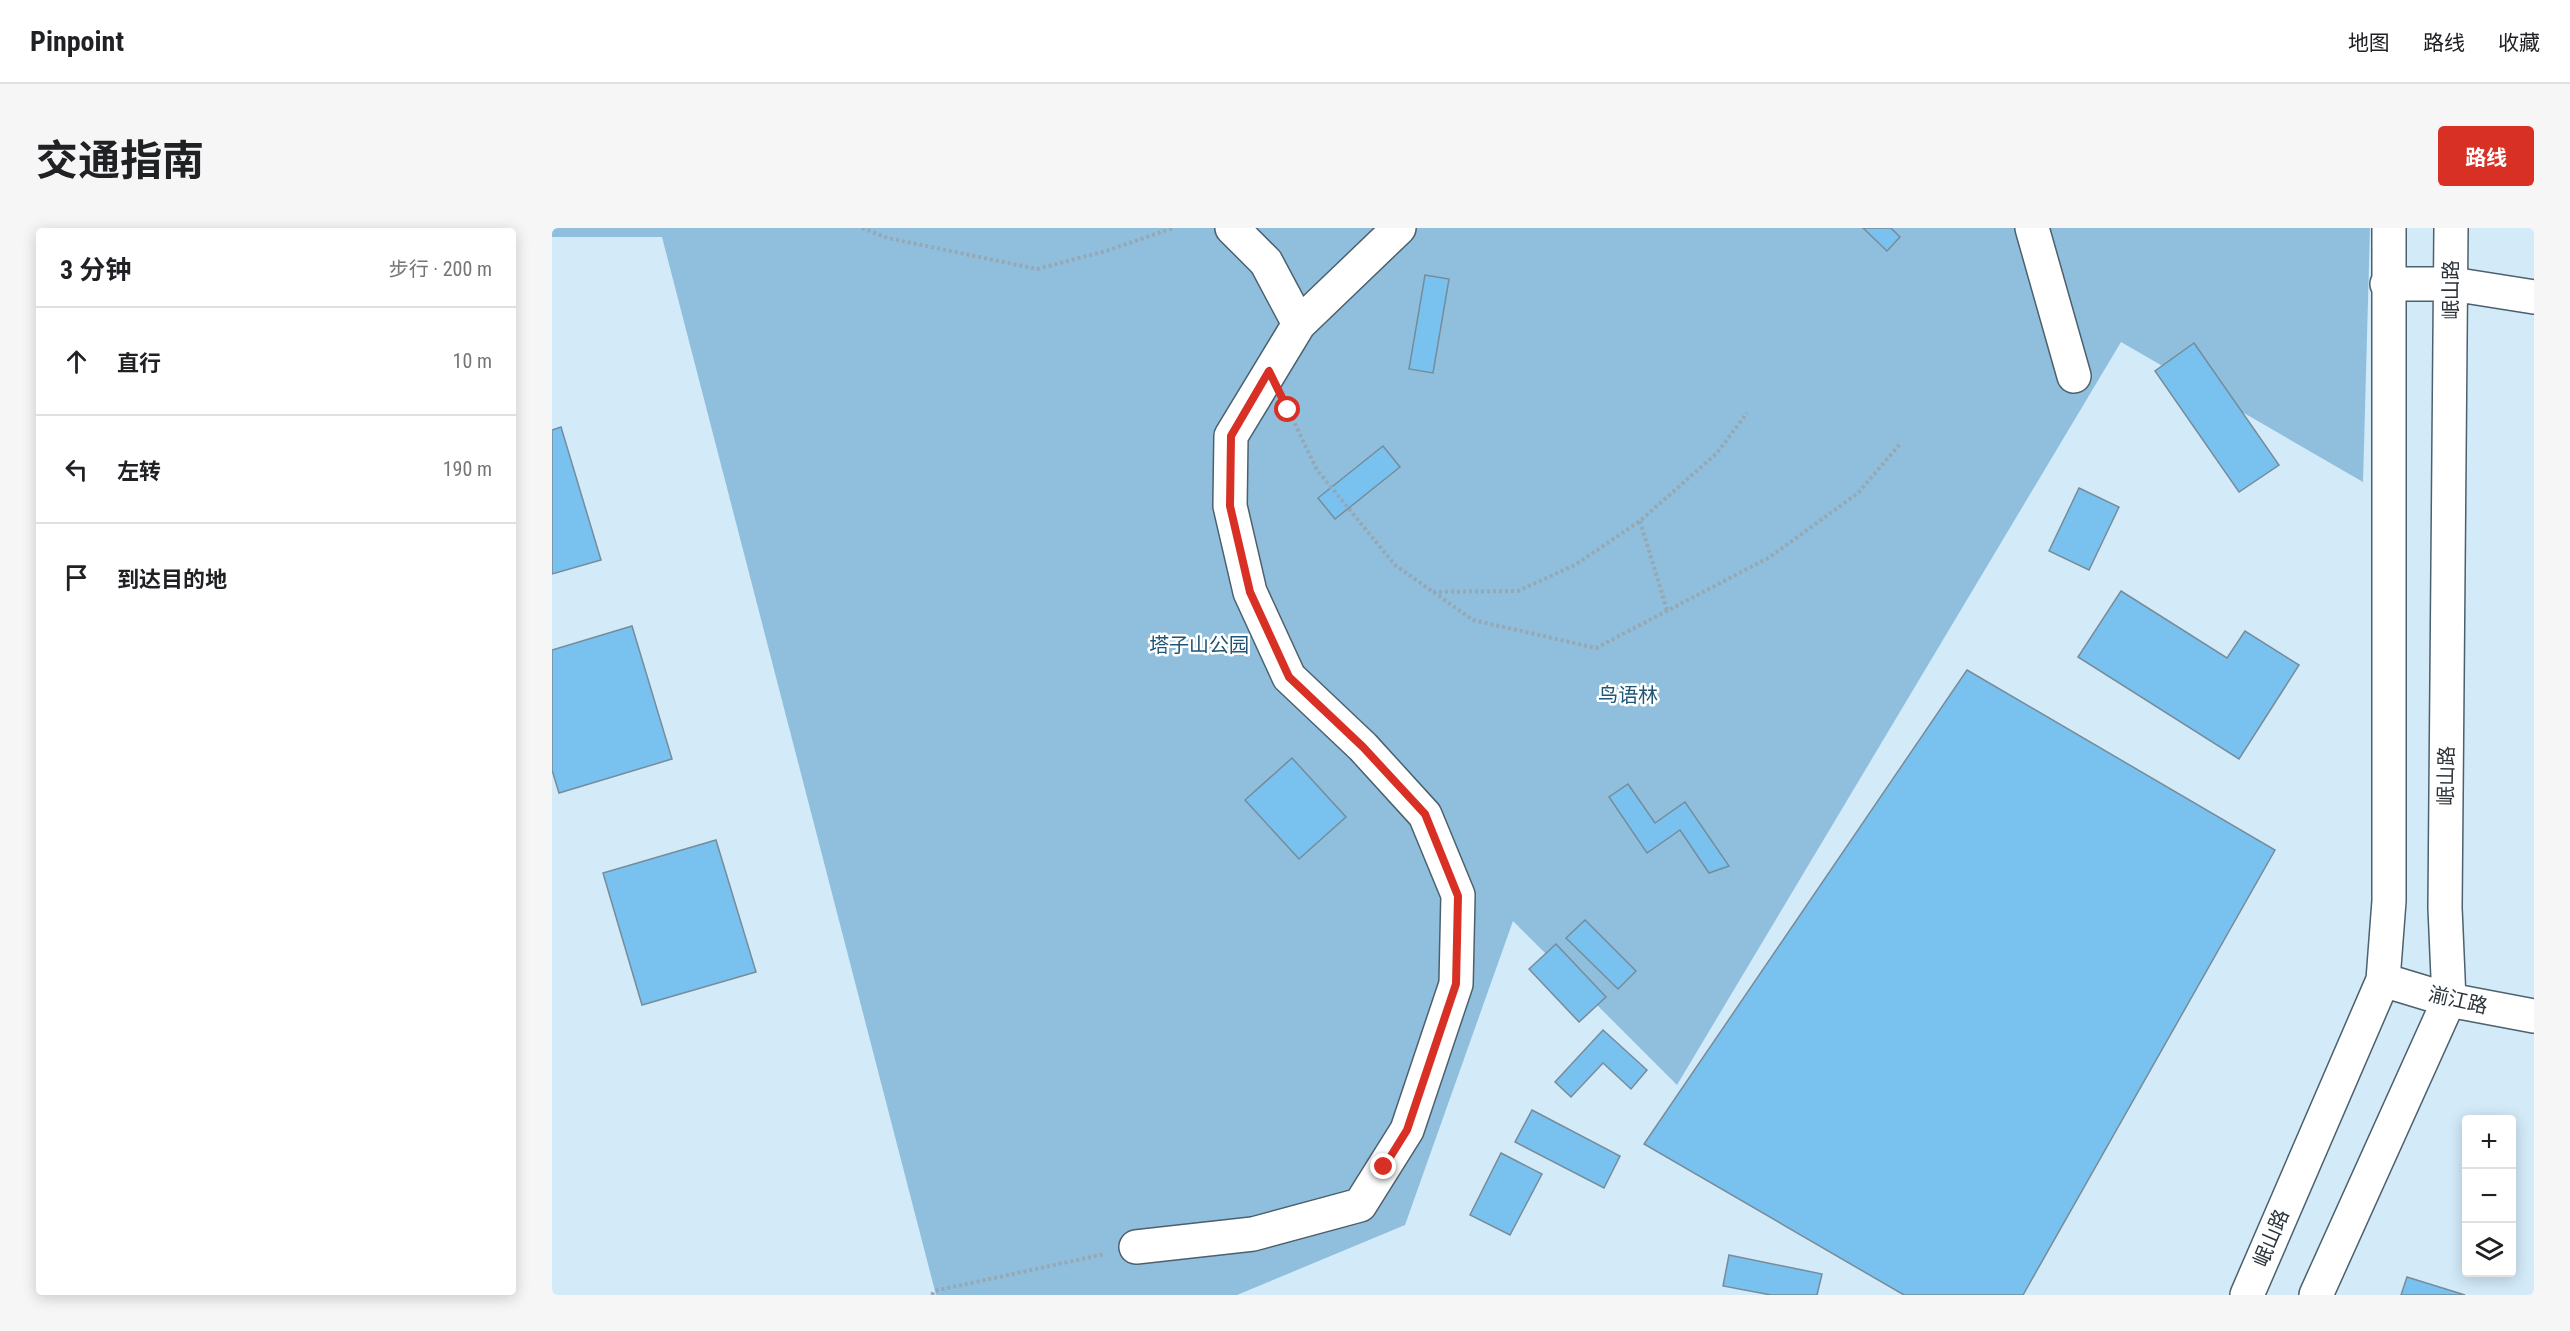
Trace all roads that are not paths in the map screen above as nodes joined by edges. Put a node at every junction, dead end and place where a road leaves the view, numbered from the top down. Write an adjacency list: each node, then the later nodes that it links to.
1 (1232, 228): 9 (street)
2 (1399, 228): 9 (street)
3 (2032, 228): 10 (street)
4 (2389, 228): 6 (street, 岷山路)
5 (2451, 228): 7 (street, 岷山路)
6 (2387, 284): 7 (street); 11 (street, 岷山路)
7 (2452, 284): 8 (street); 12 (street, 岷山路)
8 (2534, 297)
9 (1299, 324): 14 (street)
10 (2074, 376)
11 (2382, 980): 12 (street, 湔江路); 15 (street, 岷山路)
12 (2449, 1000): 13 (street, 湔江路); 16 (street, 岷山路)
13 (2534, 1016)
14 (1136, 1247)
15 (2247, 1295)
16 (2316, 1295)

